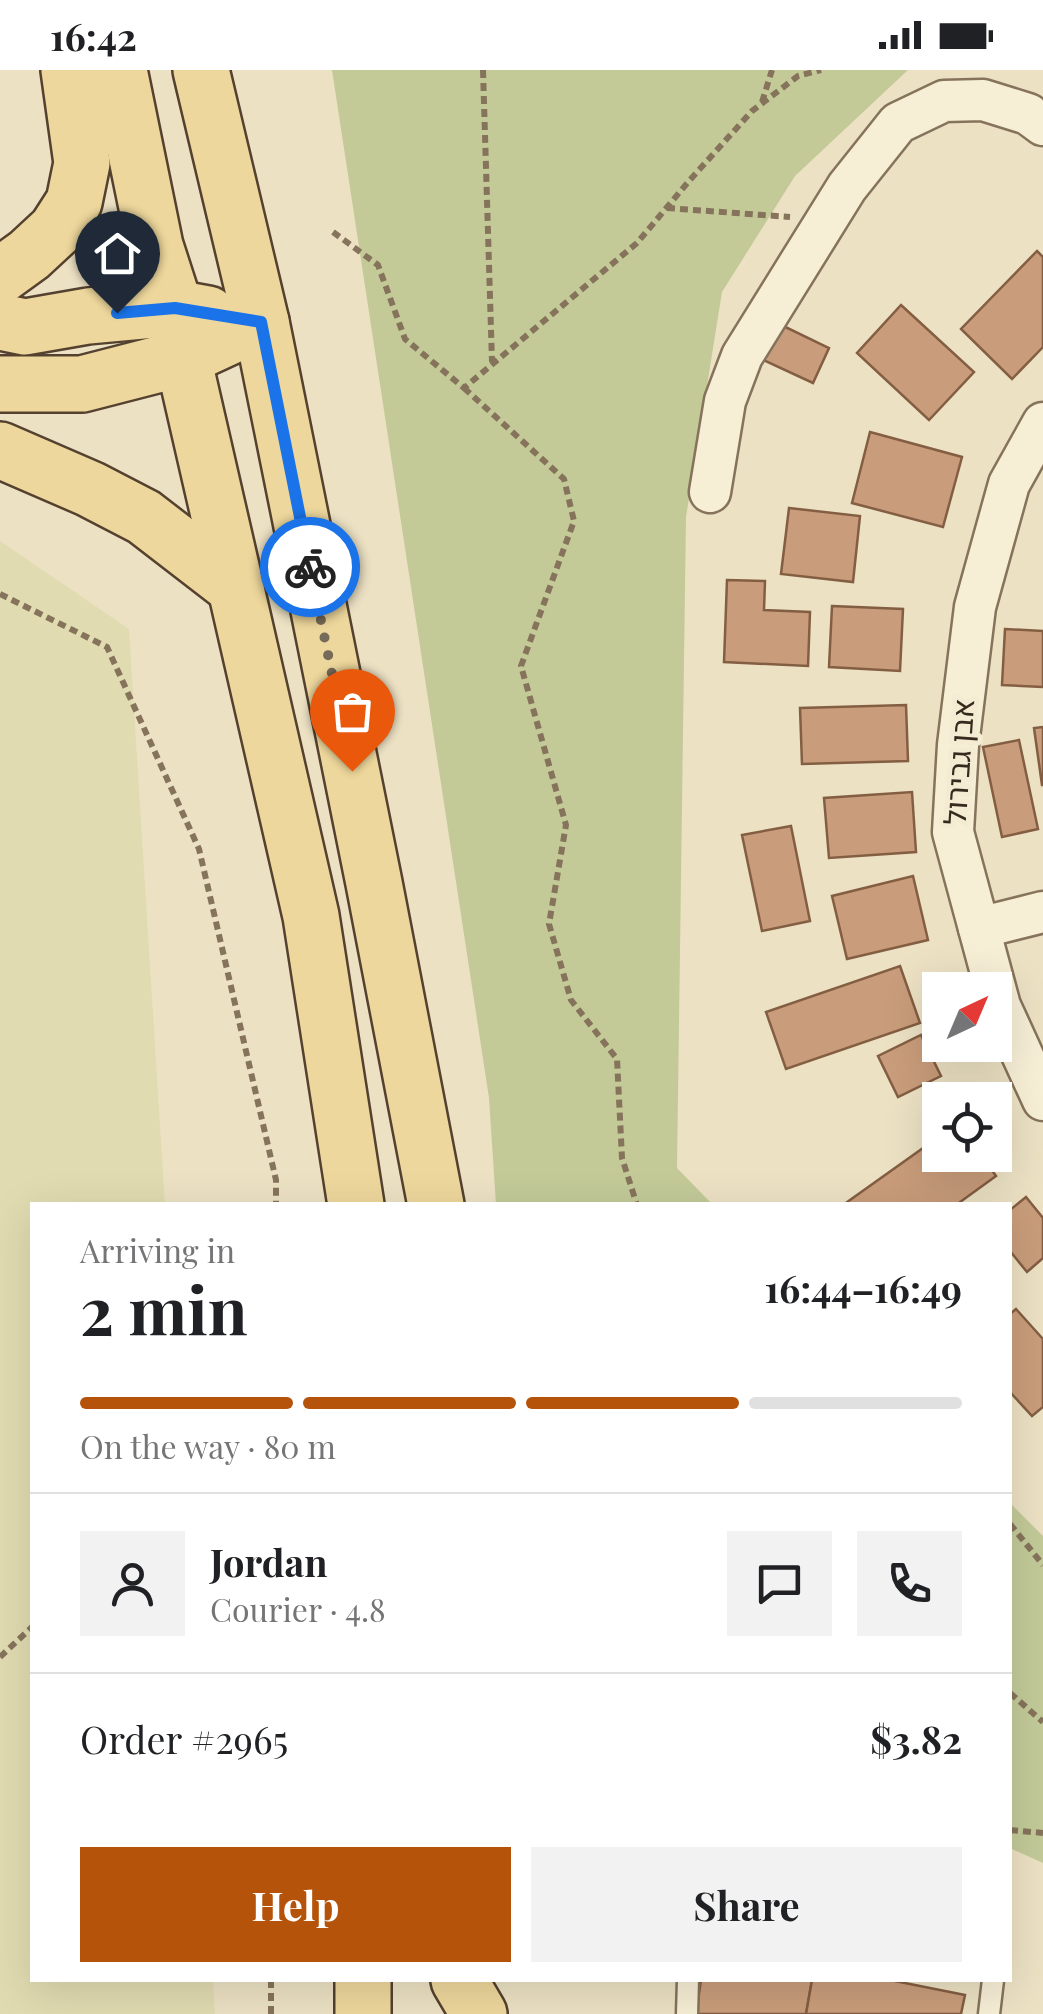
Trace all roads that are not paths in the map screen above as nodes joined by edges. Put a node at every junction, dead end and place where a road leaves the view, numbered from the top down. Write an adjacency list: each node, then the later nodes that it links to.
1 (69, 70): 5 (main road)
2 (119, 70): 8 (main road)
3 (201, 70): 7 (main road)
4 (1043, 125): 12 (street)
5 (0, 276)
6 (0, 322): 8 (main road)
7 (261, 322): 8 (main road); 18 (main road)
8 (179, 333): 9 (main road); 13 (main road)
9 (0, 384)
10 (1043, 423): 15 (street, אבן גבירול)
11 (0, 450): 13 (main road)
12 (710, 492)
13 (236, 588): 17 (main road)
14 (1043, 912): 15 (street)
15 (978, 928): 16 (street, אבן גבירול)
16 (1043, 1100)
17 (356, 1202)
18 (435, 1202)
19 (362, 1982): 24 (main road)
20 (457, 1982): 25 (main road)
21 (458, 1982): 26 (main road)
22 (688, 1982): 27 (lane)
23 (993, 1982): 28 (lane)
24 (363, 2014)
25 (454, 2014)
26 (479, 2014)
27 (688, 2014)
28 (988, 2014)

